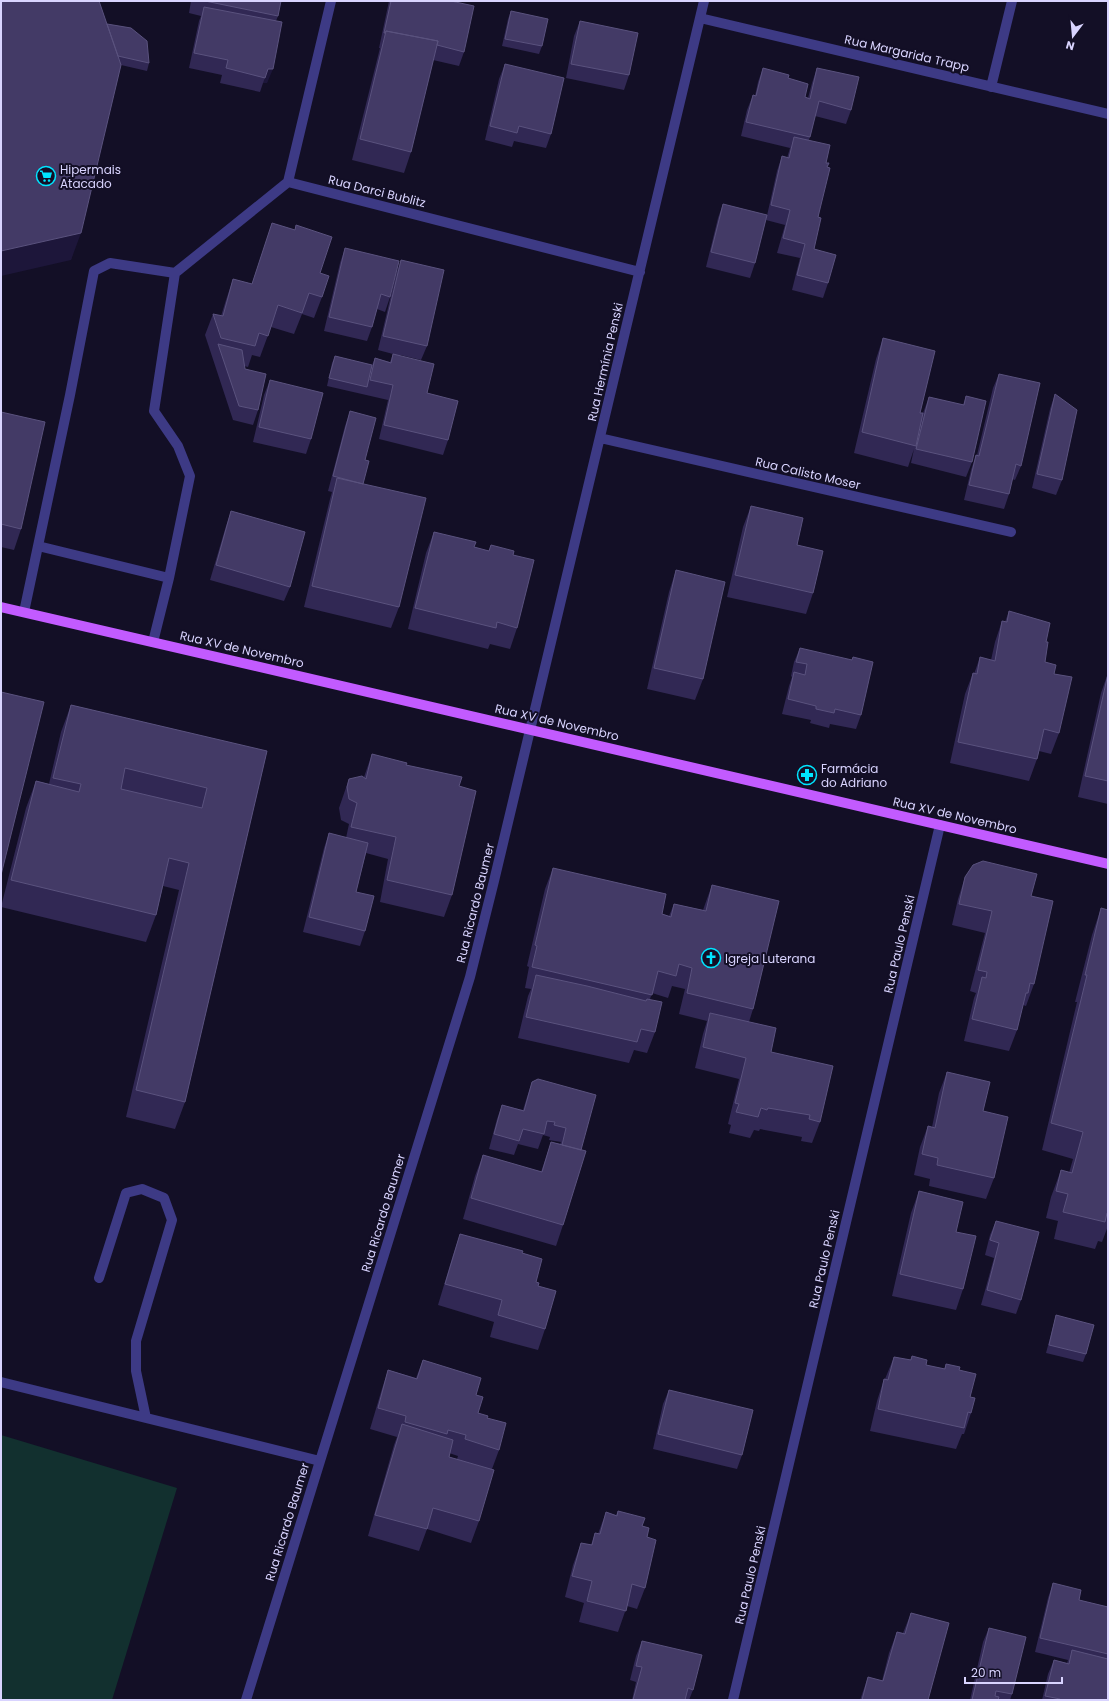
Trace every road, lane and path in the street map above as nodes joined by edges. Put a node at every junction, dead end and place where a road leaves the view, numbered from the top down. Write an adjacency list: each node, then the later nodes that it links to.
1 (331, 1): 7 (street)
2 (704, 1): 4 (street, Rua Hermínia Penski)
3 (1012, 1): 5 (street)
4 (700, 18): 5 (street, Rua Margarida Trapp); 8 (street, Rua Hermínia Penski)
5 (991, 87): 6 (street, Rua Margarida Trapp)
6 (1108, 114)
7 (288, 182): 8 (street, Rua Darci Bublitz); 9 (street)
8 (640, 272): 10 (street, Rua Hermínia Penski)
9 (175, 273): 12 (street); 13 (street)
10 (600, 438): 11 (street, Rua Calisto Moser); 17 (street, Rua Hermínia Penski)
11 (1011, 532)
12 (38, 546): 13 (street); 15 (street)
13 (169, 578): 16 (street)
14 (1, 607): 15 (main road, Rua XV de Novembro)
15 (24, 612): 16 (main road, Rua XV de Novembro)
16 (153, 642): 17 (main road, Rua XV de Novembro)
17 (530, 729): 18 (main road, Rua XV de Novembro); 23 (street, Rua Ricardo Baumer)
18 (940, 825): 19 (main road, Rua XV de Novembro); 25 (street, Rua Paulo Penski)
19 (1108, 864)
20 (99, 1278): 22 (street)
21 (1, 1382): 22 (street)
22 (146, 1418): 23 (street)
23 (320, 1461): 24 (street, Rua Ricardo Baumer)
24 (246, 1700)
25 (733, 1700)

